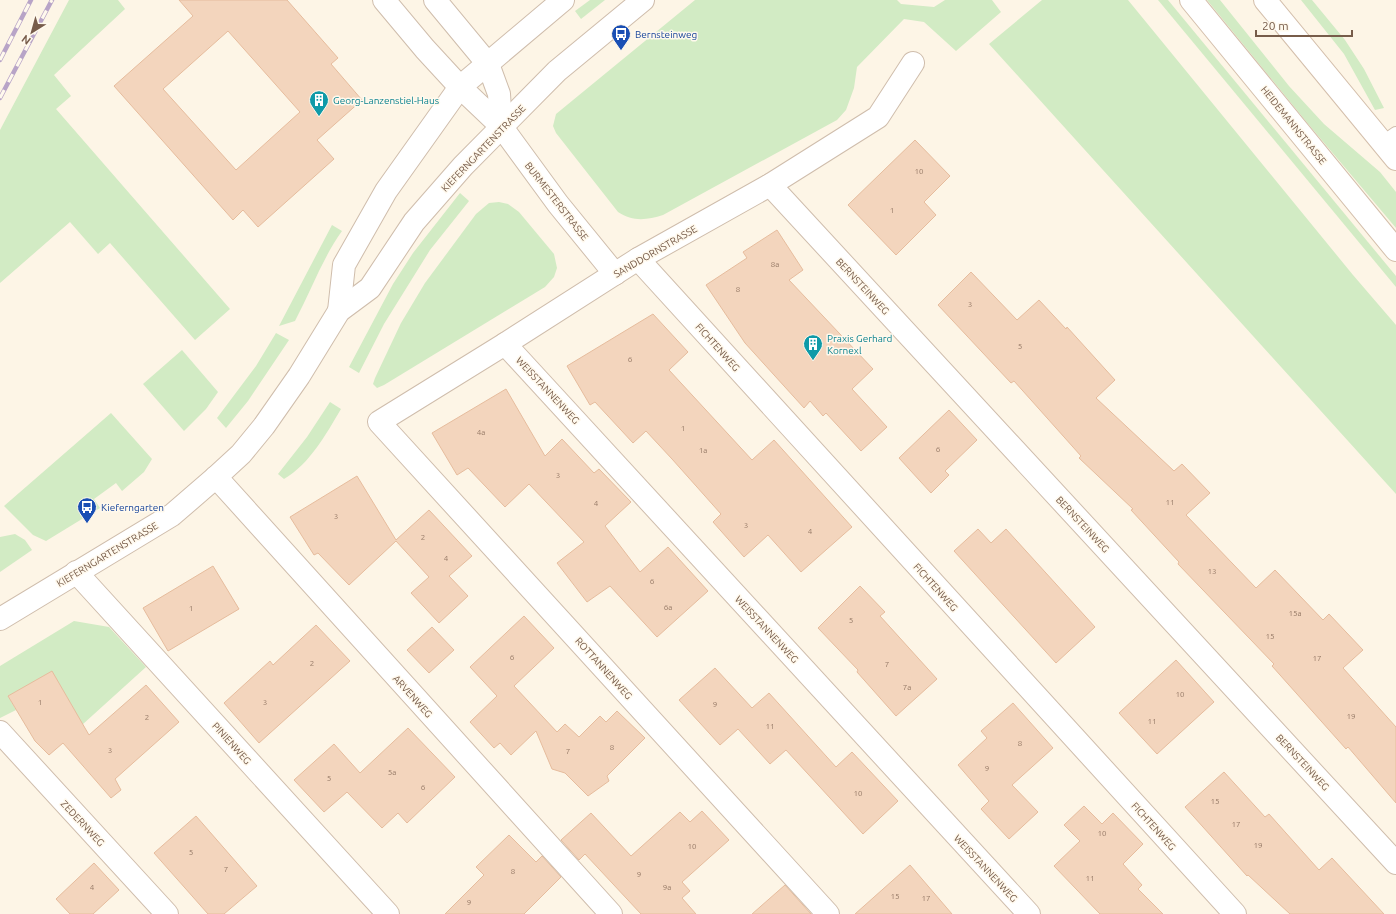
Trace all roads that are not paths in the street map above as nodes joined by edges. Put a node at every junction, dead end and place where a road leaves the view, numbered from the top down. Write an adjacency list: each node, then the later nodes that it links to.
1 (384, 0): 9 (street, BURMESTERSTRASSE)
2 (435, 0): 8 (street)
3 (563, 0): 8 (street, KIEFERNGARTENSTRASSE)
4 (643, 0): 10 (street, KIEFERNGARTENSTRASSE)
5 (1191, 0): 13 (street, HEIDEMANNSTRASSE)
6 (1265, 0): 11 (street)
7 (913, 63): 12 (street, SANDDORNSTRASSE)
8 (488, 64): 9 (street, KIEFERNGARTENSTRASSE); 10 (street)
9 (460, 87): 10 (street, BURMESTERSTRASSE); 16 (street, KIEFERNGARTENSTRASSE)
10 (501, 126): 15 (street, BURMESTERSTRASSE); 16 (street, KIEFERNGARTENSTRASSE)
11 (1392, 145)
12 (770, 185): 14 (street, SANDDORNSTRASSE); 23 (street, BERNSTEINWEG)
13 (1396, 250)
14 (638, 259): 15 (street, SANDDORNSTRASSE); 29 (street, FICHTENWEG)
15 (615, 274): 17 (street, SANDDORNSTRASSE)
16 (339, 311): 19 (street, KIEFERNGARTENSTRASSE)
17 (506, 344): 18 (street, SANDDORNSTRASSE); 28 (street, WEISSTANNENWEG)
18 (379, 422): 27 (street, ROTTANNENWEG)
19 (216, 477): 20 (street, KIEFERNGARTENSTRASSE); 26 (street, ARVENWEG)
20 (76, 572): 21 (street, KIEFERNGARTENSTRASSE); 25 (street, PINIENWEG)
21 (0, 619)
22 (0, 732): 24 (street, ZEDERNWEG)
23 (1396, 863)
24 (167, 914)
25 (388, 914)
26 (611, 914)
27 (828, 914)
28 (1029, 914)
29 (1235, 914)

